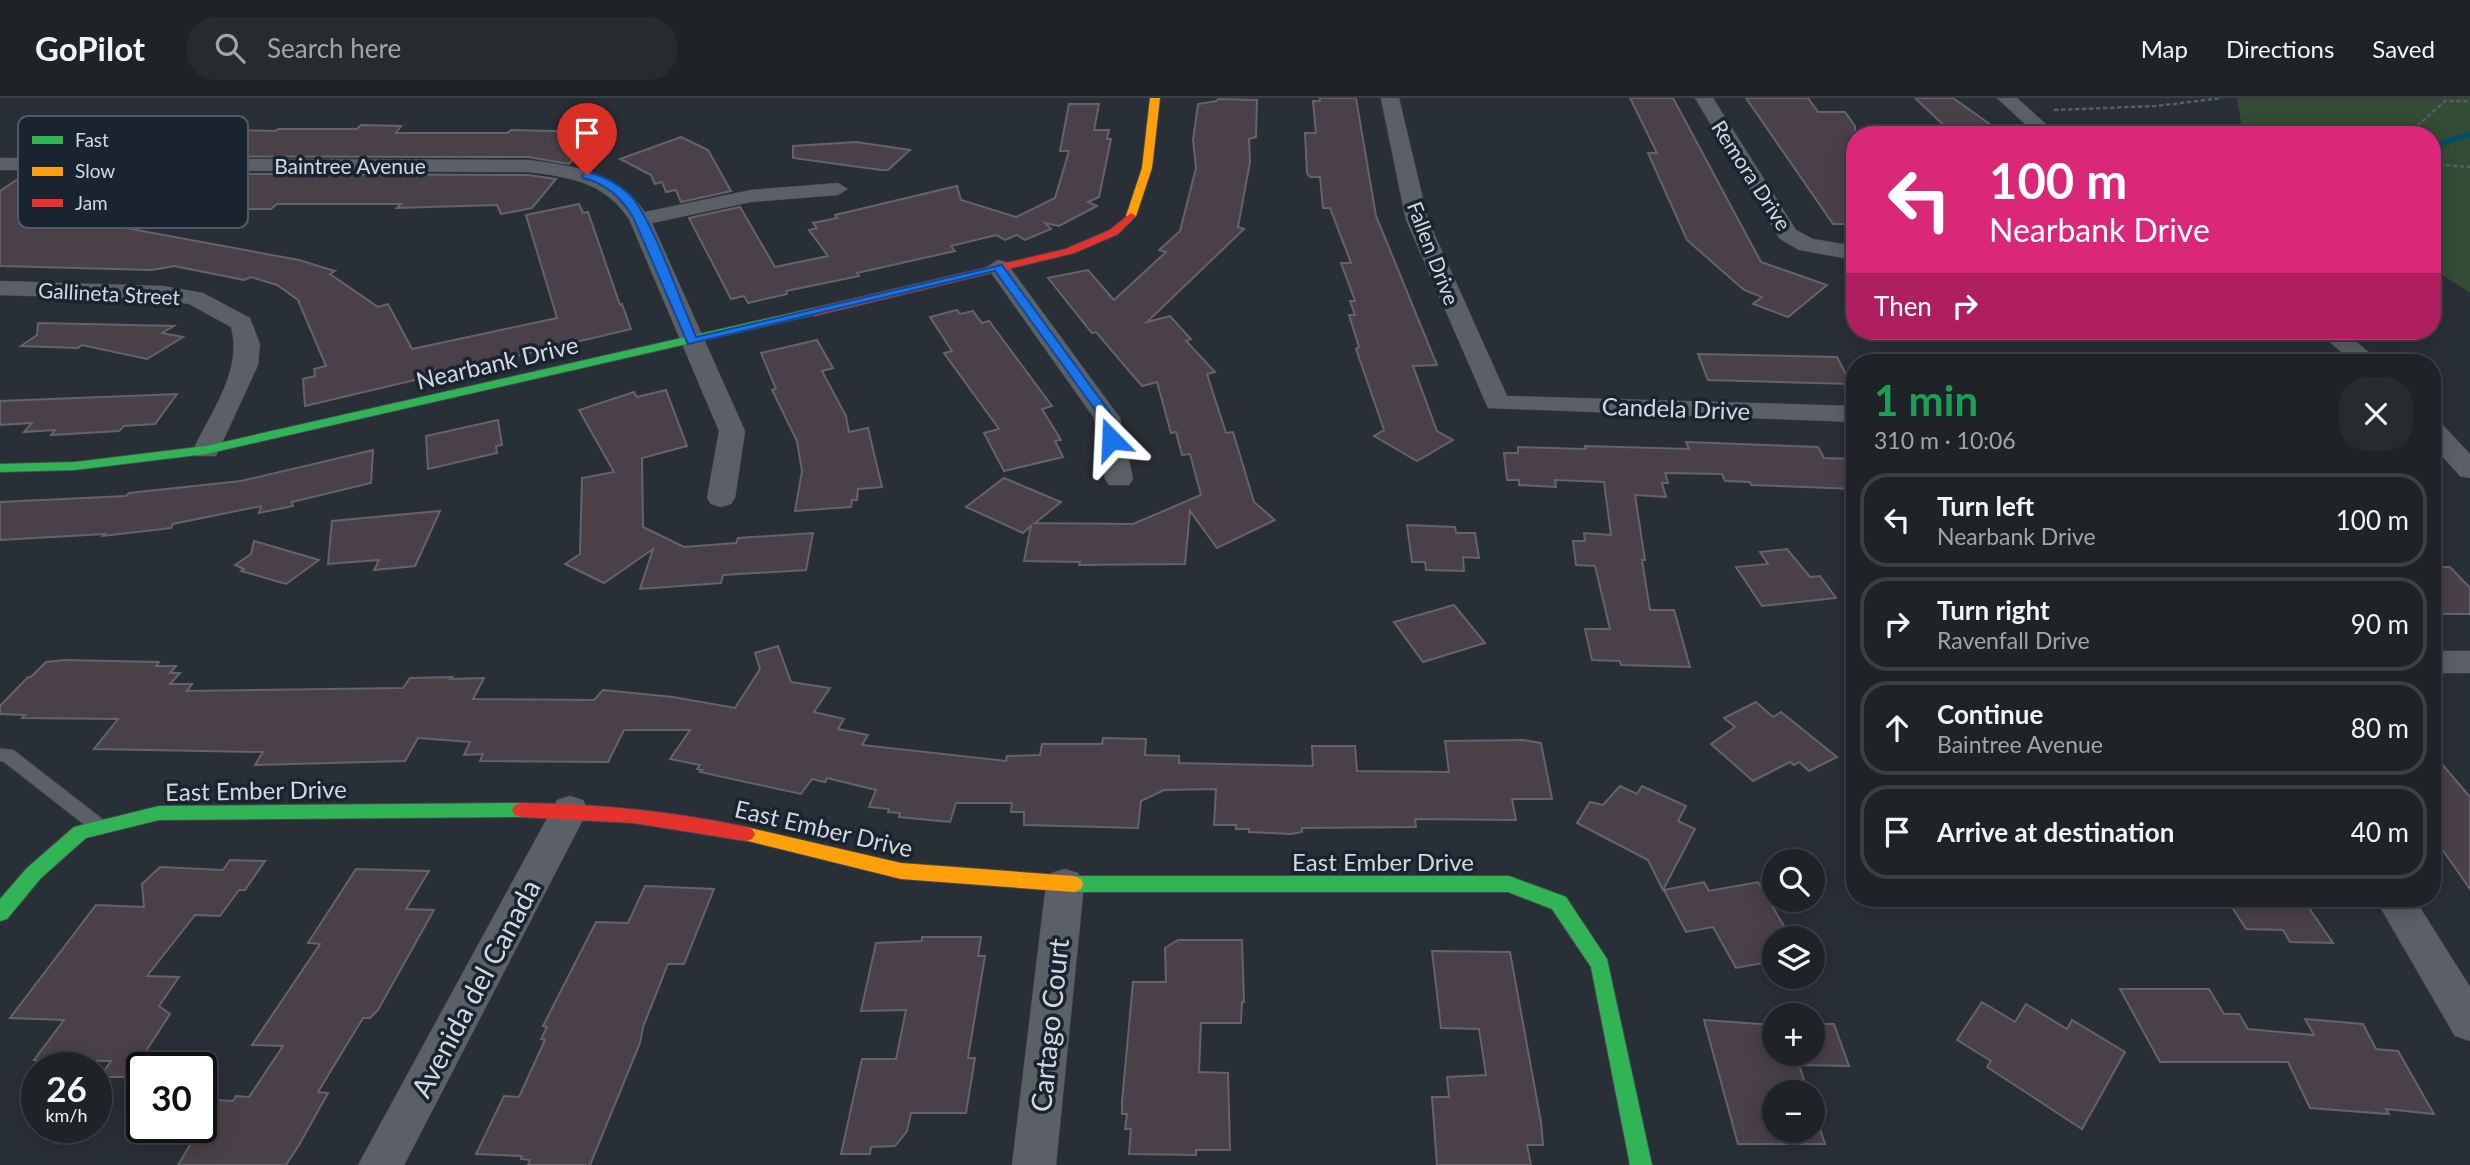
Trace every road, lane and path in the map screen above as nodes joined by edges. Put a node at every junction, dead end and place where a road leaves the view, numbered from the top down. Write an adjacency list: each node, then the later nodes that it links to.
1 (1154, 98): 18 (street, Nearbank Drive)
2 (1390, 98): 23 (street, Fallen Drive)
3 (1704, 98): 17 (street, Remora Drive)
4 (2006, 98): 7 (street)
5 (2222, 98): 7 (path)
6 (2470, 101): 9 (path)
7 (2022, 112): 8 (street)
8 (2038, 126)
9 (2417, 126)
10 (0, 164): 11 (street, Baintree Avenue)
11 (18, 164)
12 (248, 165): 16 (street, Baintree Avenue)
13 (2441, 165): 14 (path)
14 (2470, 167)
15 (838, 189): 16 (street)
16 (640, 219): 21 (street, Baintree Avenue)
17 (1846, 252)
18 (998, 267): 21 (street, Nearbank Drive); 29 (street)
19 (0, 288): 26 (street, Gallineta Street)
20 (2340, 340): 22 (street)
21 (692, 341): 26 (street, Nearbank Drive); 30 (street, Baintree Avenue)
22 (2358, 354)
23 (1497, 403): 24 (street, Candela Drive)
24 (1846, 414)
25 (2441, 439): 28 (street)
26 (206, 450): 27 (street, Nearbank Drive)
27 (0, 468)
28 (2470, 470)
29 (1119, 479)
30 (721, 498)
31 (2441, 662): 32 (street)
32 (2470, 662)
33 (0, 755): 35 (lane)
34 (570, 810): 35 (street, East Ember Drive); 36 (street, East Ember Drive); 40 (street, Avenida del Canada)
35 (100, 827): 38 (street, East Ember Drive)
36 (1065, 884): 41 (street, Cartago Court); 42 (street, East Ember Drive)
37 (2399, 907): 39 (street)
38 (0, 913)
39 (2470, 1023)
40 (380, 1165)
41 (1034, 1165)
42 (1641, 1165)

